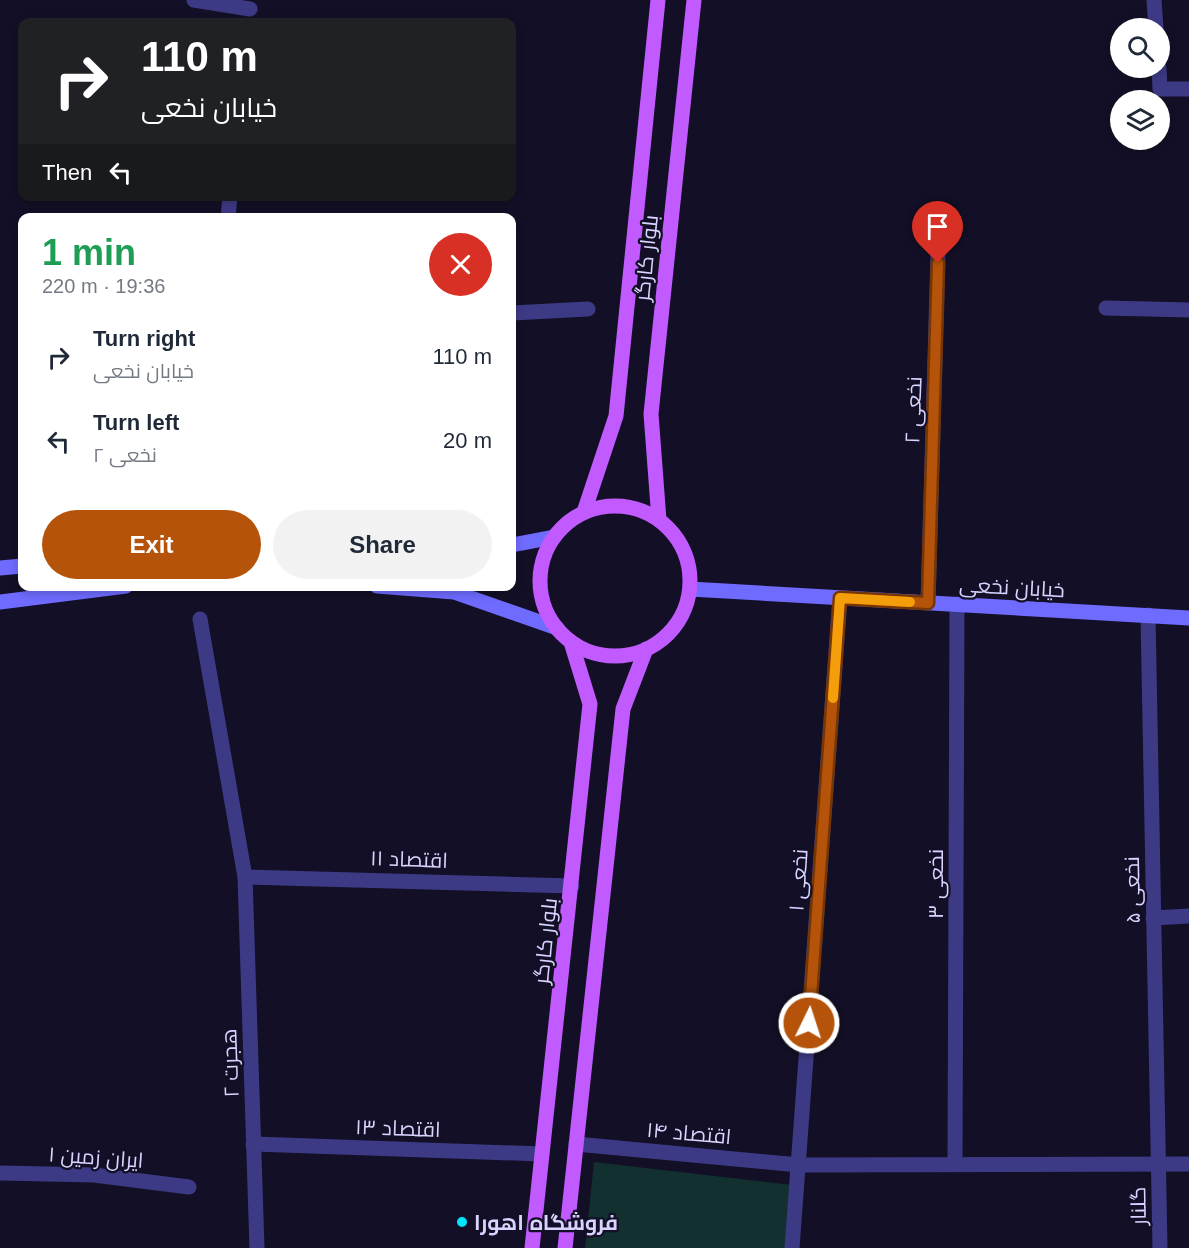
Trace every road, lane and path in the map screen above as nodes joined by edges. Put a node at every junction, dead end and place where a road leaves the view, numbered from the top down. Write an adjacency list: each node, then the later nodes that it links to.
1 (194, 0): 5 (street)
2 (658, 0): 14 (main road, بلوار کارگر)
3 (697, 0): 15 (main road, بلوار کارگر)
4 (1154, 0): 6 (street)
5 (250, 11)
6 (1155, 18)
7 (1159, 78): 8 (street)
8 (1189, 89)
9 (939, 218): 25 (street, ۲ نخعی)
10 (1106, 308): 12 (street)
11 (588, 309): 13 (street)
12 (1189, 310)
13 (516, 313)
14 (584, 512): 15 (main road); 16 (main road)
15 (659, 520): 20 (main road)
16 (554, 537): 17 (main road); 30 (main road)
17 (516, 544)
18 (18, 566): 19 (main road)
19 (0, 568)
20 (690, 589): 23 (main road, خیابان نخعی); 32 (main road)
21 (87, 591): 24 (main road)
22 (441, 591): 30 (main road)
23 (840, 598): 25 (main road, خیابان نخعی); 43 (street, نخعی ۱)
24 (0, 602)
25 (928, 603): 26 (main road, خیابان نخعی)
26 (957, 604): 27 (main road, خیابان نخعی); 40 (street, نخعی ۳)
27 (1148, 615): 28 (main road, خیابان نخعی); 36 (street, نخعی ۵)
28 (1189, 618)
29 (200, 619): 33 (street, هجرت ۲)
30 (557, 628): 31 (main road)
31 (571, 642): 32 (main road); 34 (main road, بلوار کارگر)
32 (646, 649): 38 (main road)
33 (245, 877): 34 (street, اقتصاد ۱۱); 37 (street, هجرت ۲)
34 (572, 886): 39 (main road, بلوار کارگر)
35 (1189, 916): 36 (street)
36 (1153, 918): 41 (street, نخعی ۵)
37 (253, 1144): 39 (street, اقتصاد ۱۳); 46 (street, هجرت ۲)
38 (576, 1144): 43 (street, اقتصاد ۱۴); 48 (main road)
39 (542, 1154): 47 (main road, بلوار کارگر)
40 (955, 1164): 41 (street, اقتصاد ۱۴); 43 (street, اقتصاد ۱۴)
41 (1158, 1164): 42 (street, اقتصاد ۱۴); 50 (street, گلنار)
42 (1189, 1164)
43 (799, 1165): 49 (street, نخعی ۱)
44 (0, 1173): 45 (street, ایران زمین ۱)
45 (189, 1186)
46 (257, 1248)
47 (532, 1248)
48 (565, 1248)
49 (792, 1248)
50 (1160, 1248)

